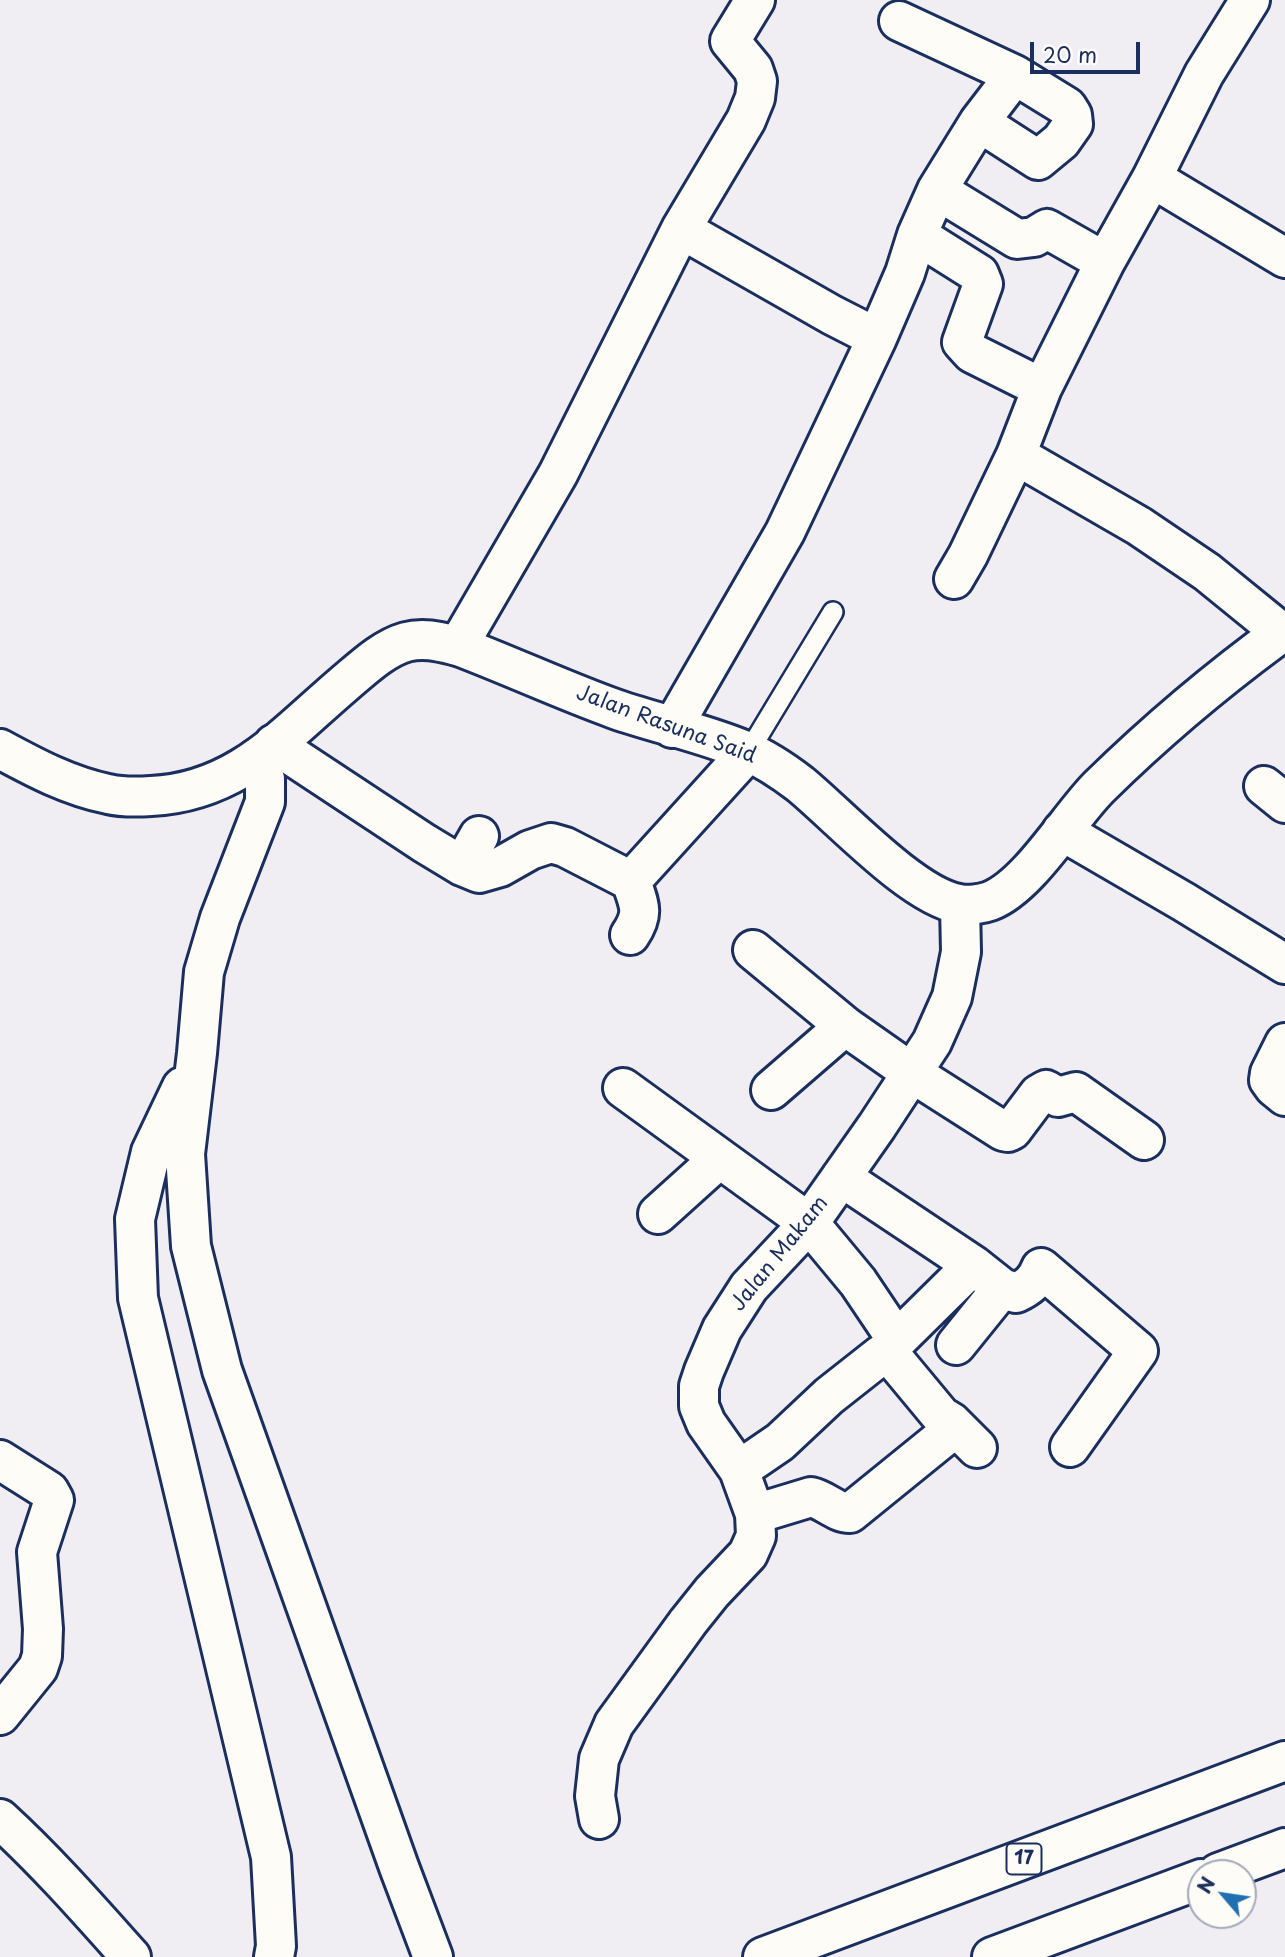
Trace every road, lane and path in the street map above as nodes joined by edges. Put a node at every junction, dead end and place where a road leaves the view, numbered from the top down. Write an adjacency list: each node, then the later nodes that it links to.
1 (755, 0): 8 (main road)
2 (1250, 0): 6 (main road)
3 (899, 21): 4 (main road)
4 (1015, 75): 5 (main road); 5 (main road)
5 (979, 122): 7 (main road)
6 (1152, 178): 10 (main road); 11 (main road)
7 (937, 190): 9 (main road); 11 (main road)
8 (681, 229): 12 (main road); 18 (main road)
9 (917, 235): 12 (main road); 13 (main road)
10 (1285, 258)
11 (1105, 262): 13 (main road)
12 (877, 338): 19 (main road)
13 (1042, 388): 14 (main road)
14 (1016, 455): 15 (main road); 17 (main road)
15 (954, 579)
16 (833, 612): 22 (lane)
17 (1283, 631): 23 (main road)
18 (458, 646): 19 (main road, Jalan Rasuna Said); 21 (main road, Jalan Rasuna Said)
19 (672, 728): 22 (main road, Jalan Rasuna Said)
20 (0, 749): 21 (main road, Jalan Rasuna Said)
21 (265, 751): 24 (main road); 31 (main road)
22 (749, 751): 24 (main road); 25 (main road, Jalan Rasuna Said)
23 (1062, 831): 25 (main road); 28 (main road)
24 (631, 881): 26 (main road)
25 (960, 905): 32 (main road, Jalan Makam)
26 (630, 935)
27 (753, 950): 29 (main road)
28 (1283, 957)
29 (845, 1026): 32 (main road); 34 (main road)
30 (1285, 1043): 35 (main road)
31 (197, 1053): 55 (main road); 56 (main road)
32 (912, 1073): 36 (main road); 38 (main road, Jalan Makam)
33 (623, 1088): 37 (main road)
34 (771, 1090)
35 (1285, 1096)
36 (1144, 1140)
37 (719, 1159): 39 (main road); 40 (main road)
38 (841, 1177): 40 (main road, Jalan Makam); 41 (main road)
39 (658, 1214)
40 (809, 1223): 41 (main road); 45 (main road, Jalan Makam)
41 (988, 1277): 42 (main road); 43 (main road)
42 (956, 1345)
43 (1070, 1447)
44 (0, 1460): 47 (main road)
45 (739, 1470): 46 (main road, Jalan Makam); 46 (main road)
46 (755, 1514): 50 (main road, Jalan Makam)
47 (0, 1715)
48 (1285, 1761): 57 (main road, 17)
49 (0, 1819): 54 (main road)
50 (599, 1819)
51 (1285, 1848): 52 (main road)
52 (1256, 1859)
53 (1187, 1884): 58 (main road)
54 (131, 1957)
55 (274, 1957)
56 (433, 1957)
57 (763, 1957)
58 (992, 1957)

